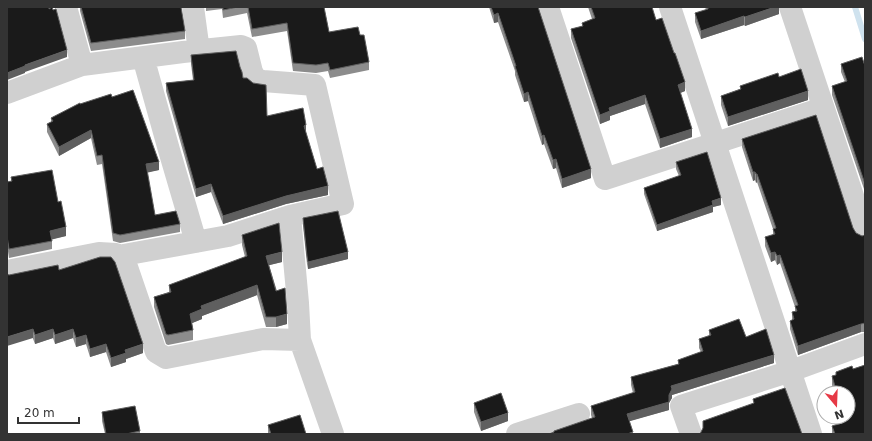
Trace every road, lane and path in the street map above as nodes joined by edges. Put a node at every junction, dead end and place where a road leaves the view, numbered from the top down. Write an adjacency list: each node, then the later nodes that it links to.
1 (66, 7): 8 (street)
2 (193, 7): 6 (street)
3 (548, 7): 11 (street)
4 (670, 7): 11 (street)
5 (790, 7): 10 (street)
6 (200, 51): 7 (street); 12 (street)
7 (143, 57): 8 (street); 14 (street)
8 (82, 65): 9 (street)
9 (7, 93)
10 (824, 108): 11 (street); 13 (street)
11 (716, 143): 19 (street)
12 (290, 216): 14 (street); 17 (street)
13 (865, 232)
14 (196, 242): 15 (street)
15 (118, 256): 16 (street); 17 (street)
16 (7, 270)
17 (300, 340): 21 (street)
18 (865, 344): 19 (street)
19 (791, 371): 23 (street); 24 (street)
20 (579, 414): 22 (street)
21 (333, 434)
22 (517, 434)
23 (691, 434)
24 (811, 434)

